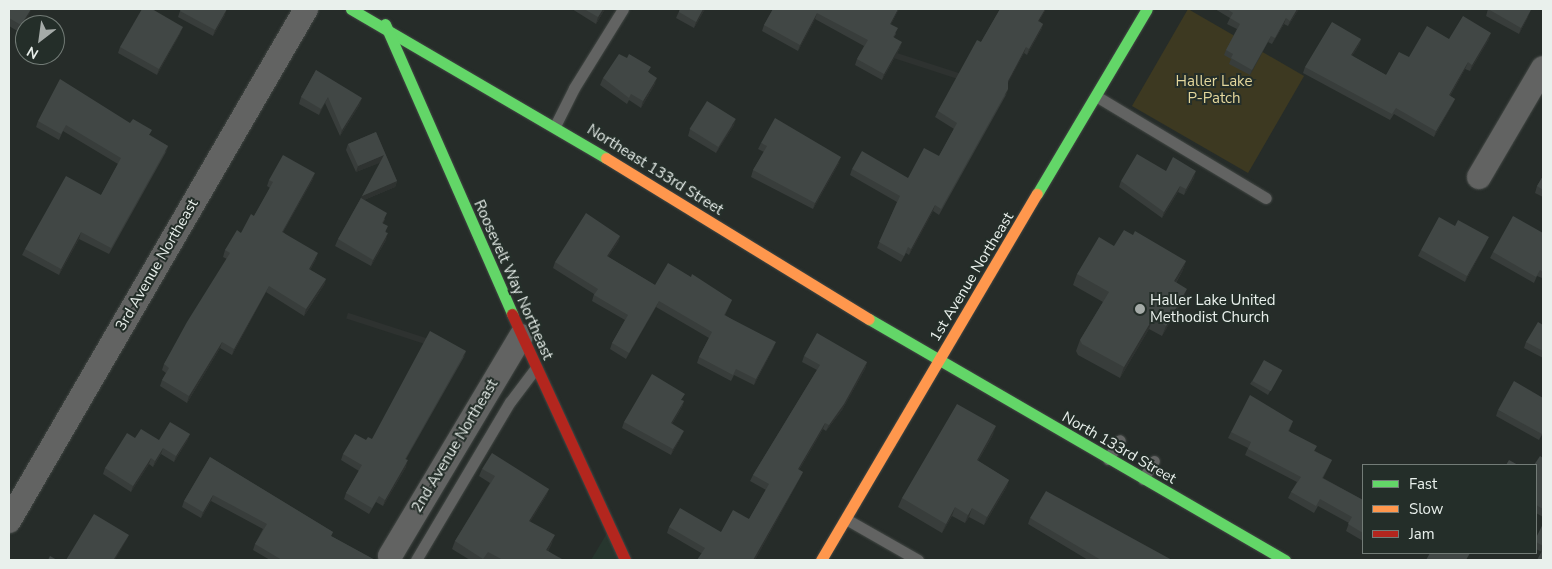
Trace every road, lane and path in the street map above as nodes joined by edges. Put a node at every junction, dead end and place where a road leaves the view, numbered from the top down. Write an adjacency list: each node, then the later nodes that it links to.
1 (306, 9): 20 (street, 3rd Avenue Northeast)
2 (351, 9): 6 (street, Northeast 133rd Street)
3 (379, 9): 6 (street, Roosevelt Way Northeast)
4 (624, 9): 9 (lane)
5 (1146, 9): 8 (street, 1st Avenue Northeast)
6 (387, 29): 9 (street, Northeast 133rd Street); 12 (street, Roosevelt Way Northeast)
7 (1543, 68): 10 (street)
8 (1096, 96): 11 (lane); 13 (street, 1st Avenue Northeast)
9 (555, 126): 13 (street, Northeast 133rd Street)
10 (1479, 177)
11 (1266, 198)
12 (521, 336): 14 (street, Roosevelt Way Northeast); 21 (street, 2nd Avenue Northeast)
13 (939, 362): 16 (street, North 133rd Street); 19 (street, 1st Avenue Northeast)
14 (535, 369): 22 (lane); 23 (street, Roosevelt Way Northeast)
15 (1120, 440): 16 (lane)
16 (1108, 459): 18 (street, North 133rd Street)
17 (1154, 460): 18 (lane)
18 (1143, 479): 26 (street, North 133rd Street)
19 (846, 518): 24 (street, 1st Avenue Northeast); 25 (lane)
20 (9, 521)
21 (390, 556)
22 (416, 560)
23 (625, 560)
24 (821, 560)
25 (918, 560)
26 (1285, 560)

